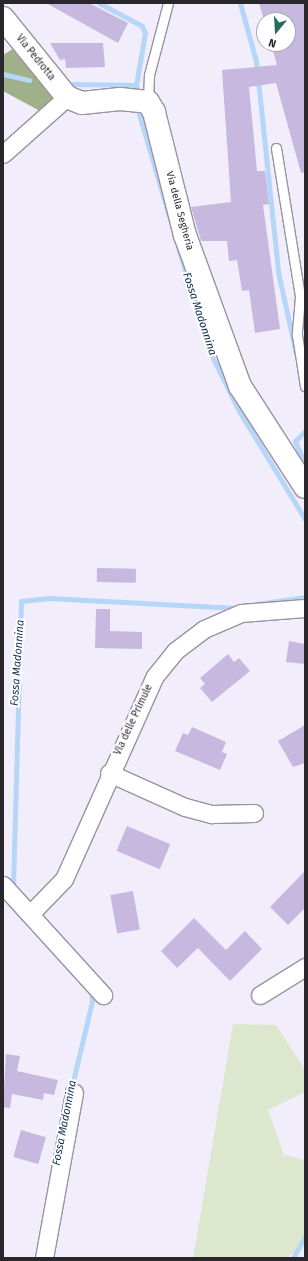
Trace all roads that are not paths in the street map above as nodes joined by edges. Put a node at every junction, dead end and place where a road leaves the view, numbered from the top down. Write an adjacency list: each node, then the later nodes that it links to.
1 (168, 3): 4 (lane)
2 (3, 18): 3 (street, Via Pedrotta)
3 (68, 97): 4 (street); 6 (street)
4 (148, 102): 8 (street, Via della Segheria)
5 (276, 148): 7 (lane)
6 (3, 154)
7 (305, 386)
8 (305, 487)
9 (305, 608): 10 (street, Via delle Primule)
10 (109, 772): 11 (street); 13 (street, Via delle Primule)
11 (254, 814)
12 (3, 885): 13 (street)
13 (31, 913): 15 (street)
14 (305, 967): 16 (street)
15 (103, 995)
16 (260, 995)
17 (74, 1093): 18 (street)
18 (44, 1258)

